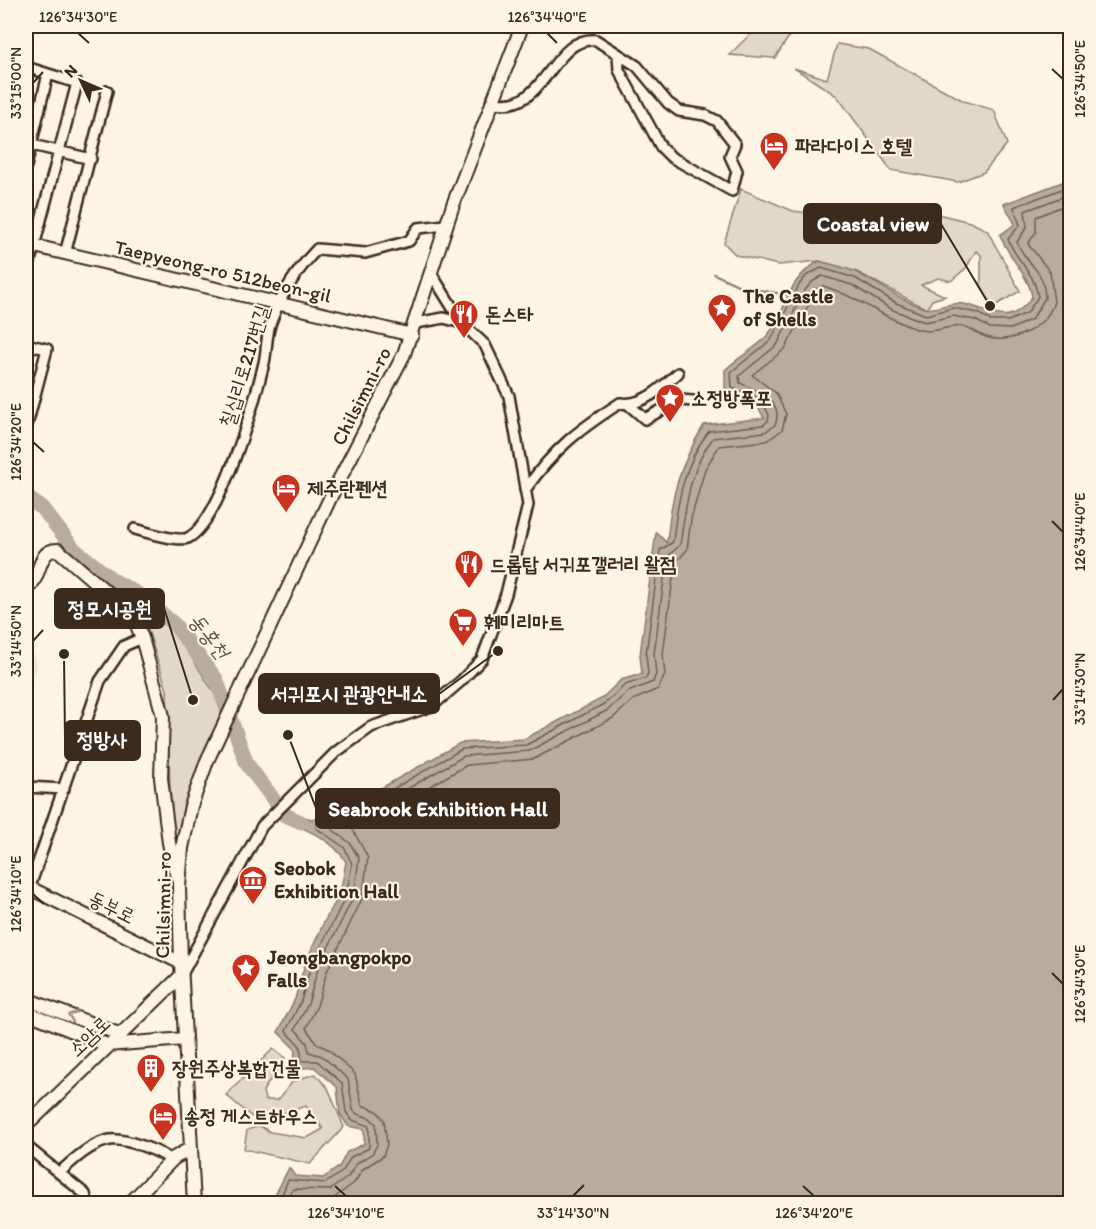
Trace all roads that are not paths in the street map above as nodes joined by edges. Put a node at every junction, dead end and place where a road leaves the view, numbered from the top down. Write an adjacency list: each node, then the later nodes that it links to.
1 (522, 26): 6 (street, Chilsimni-ro)
2 (618, 55): 2 (street); 6 (street)
3 (26, 67): 4 (street)
4 (48, 74): 7 (street); 8 (street)
5 (107, 91): 9 (street)
6 (491, 102): 11 (street, Chilsimni-ro)
7 (28, 144): 8 (street); 10 (street)
8 (58, 152): 9 (street); 12 (street)
9 (91, 159): 13 (street)
10 (26, 166)
11 (446, 225): 14 (street, Chilsimni-ro); 16 (street, 칠십리로217번길)
12 (30, 245): 13 (street, Taepyeong-ro 512beon-gil); 15 (street)
13 (65, 254): 16 (street, Taepyeong-ro 512beon-gil)
14 (431, 273): 17 (street, Chilsimni-ro); 18 (street, Chilsimni-ro)
15 (26, 277)
16 (280, 304): 18 (street, Taepyeong-ro 512beon-gil); 25 (street, 칠십리로217번길)
17 (462, 323): 18 (street); 24 (street, Chilsimni-ro)
18 (414, 329): 30 (street, Chilsimni-ro)
19 (26, 344): 23 (street)
20 (678, 373): 22 (street)
21 (693, 401): 22 (street)
22 (629, 405): 24 (street)
23 (26, 429)
24 (525, 490): 32 (street, Chilsimni-ro)
25 (135, 529)
26 (26, 589): 27 (street)
27 (142, 638): 29 (street); 30 (street)
28 (26, 787): 29 (street)
29 (64, 789): 31 (street)
30 (179, 886): 32 (street, Chilsimni-ro)
31 (27, 891): 32 (street, 동부로)
32 (181, 969): 35 (street, 소암로); 36 (street, Chilsimni-ro)
33 (26, 999): 35 (street, one-way to 33)
34 (26, 1012): 37 (street)
35 (119, 1034): 37 (street, 소암로)
36 (185, 1040): 37 (street); 40 (street, Chilsimni-ro)
37 (107, 1045): 38 (street, 소암로)
38 (26, 1126)
39 (26, 1146): 42 (street)
40 (191, 1148): 41 (street); 45 (street, Chilsimni-ro)
41 (172, 1161): 42 (street); 44 (street)
42 (59, 1173): 43 (street)
43 (88, 1203)
44 (129, 1203)
45 (194, 1203)

